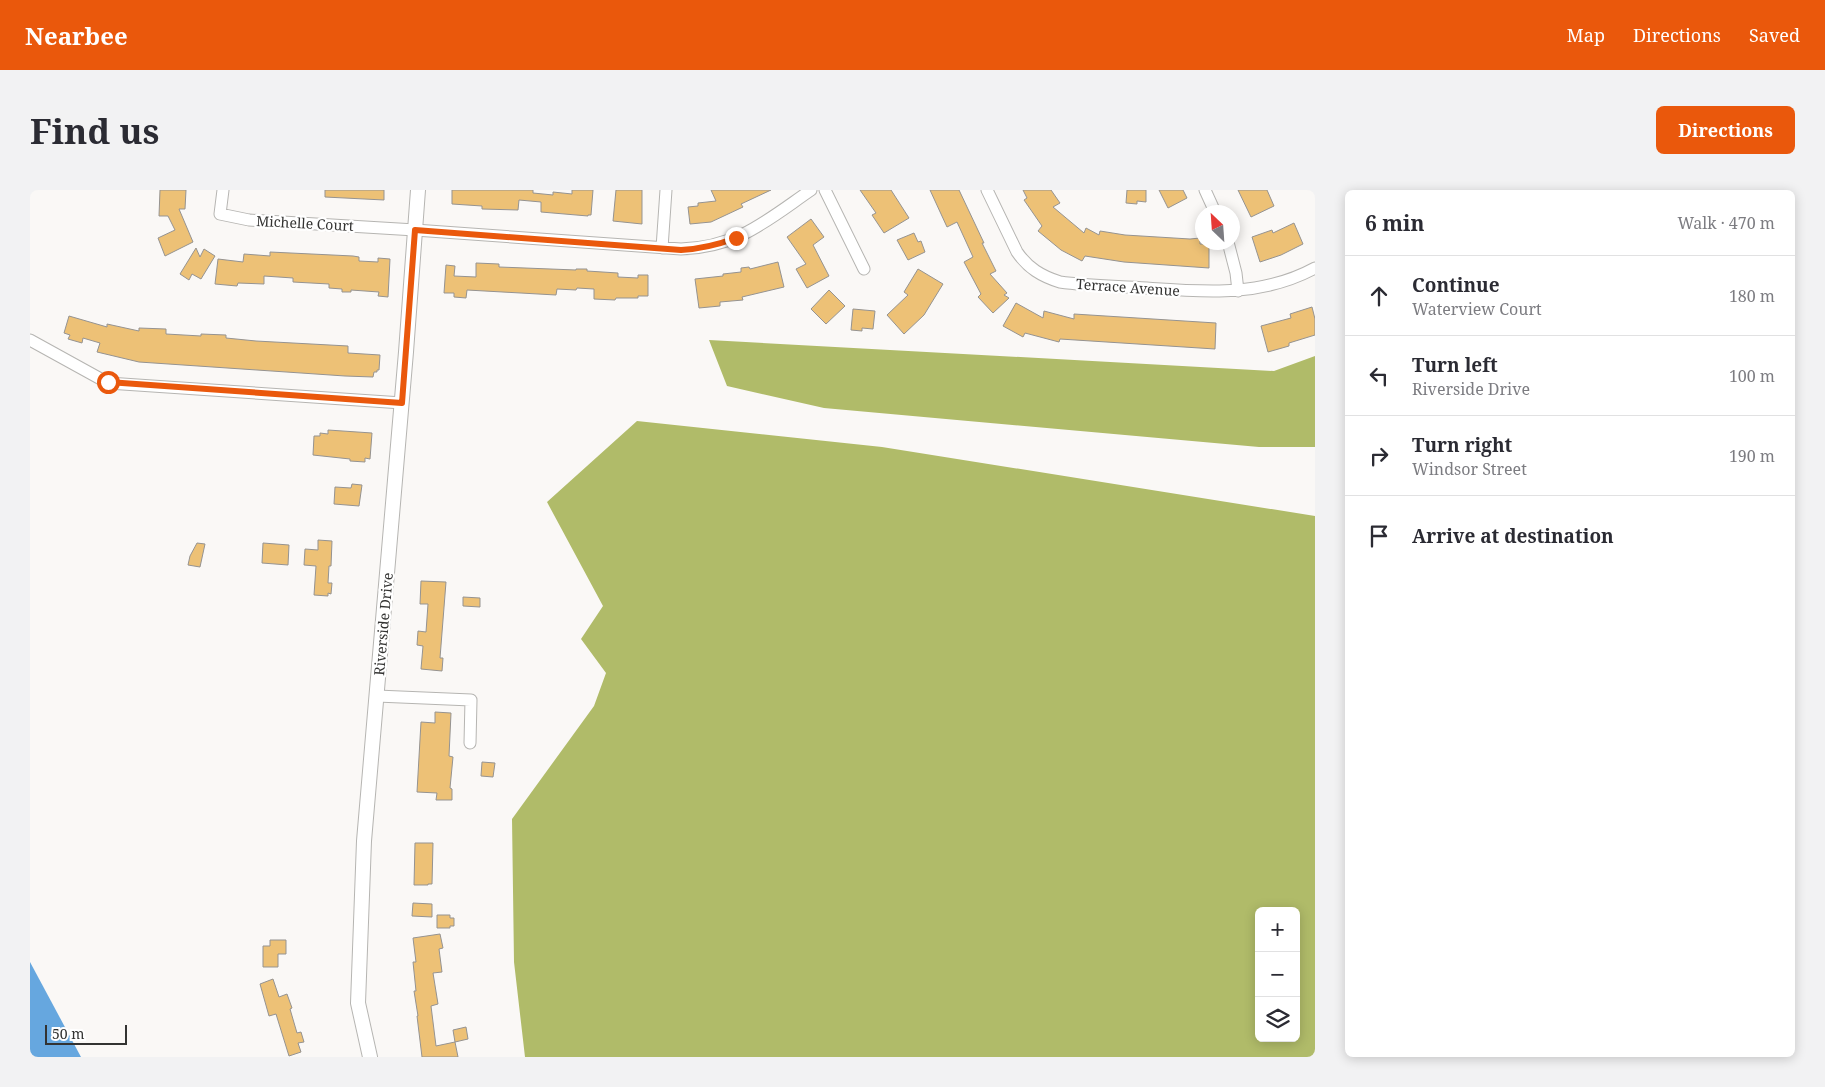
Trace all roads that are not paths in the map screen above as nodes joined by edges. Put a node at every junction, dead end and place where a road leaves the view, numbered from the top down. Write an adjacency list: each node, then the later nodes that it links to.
1 (223, 190): 9 (street, Michelle Court)
2 (418, 190): 9 (main road, Riverside Drive)
3 (666, 190): 10 (street)
4 (811, 190): 10 (street)
5 (825, 190): 13 (street)
6 (987, 190): 14 (street, Terrace Avenue)
7 (1205, 190): 8 (street)
8 (1212, 205)
9 (415, 230): 10 (street); 16 (main road, Riverside Drive)
10 (662, 248)
11 (1230, 250): 14 (street)
12 (1315, 268): 14 (street, Terrace Avenue)
13 (864, 269)
14 (1238, 291)
15 (30, 340): 16 (street)
16 (402, 403): 17 (main road, Riverside Drive)
17 (377, 696): 18 (street); 19 (main road, Riverside Drive)
18 (470, 743)
19 (370, 1057)

